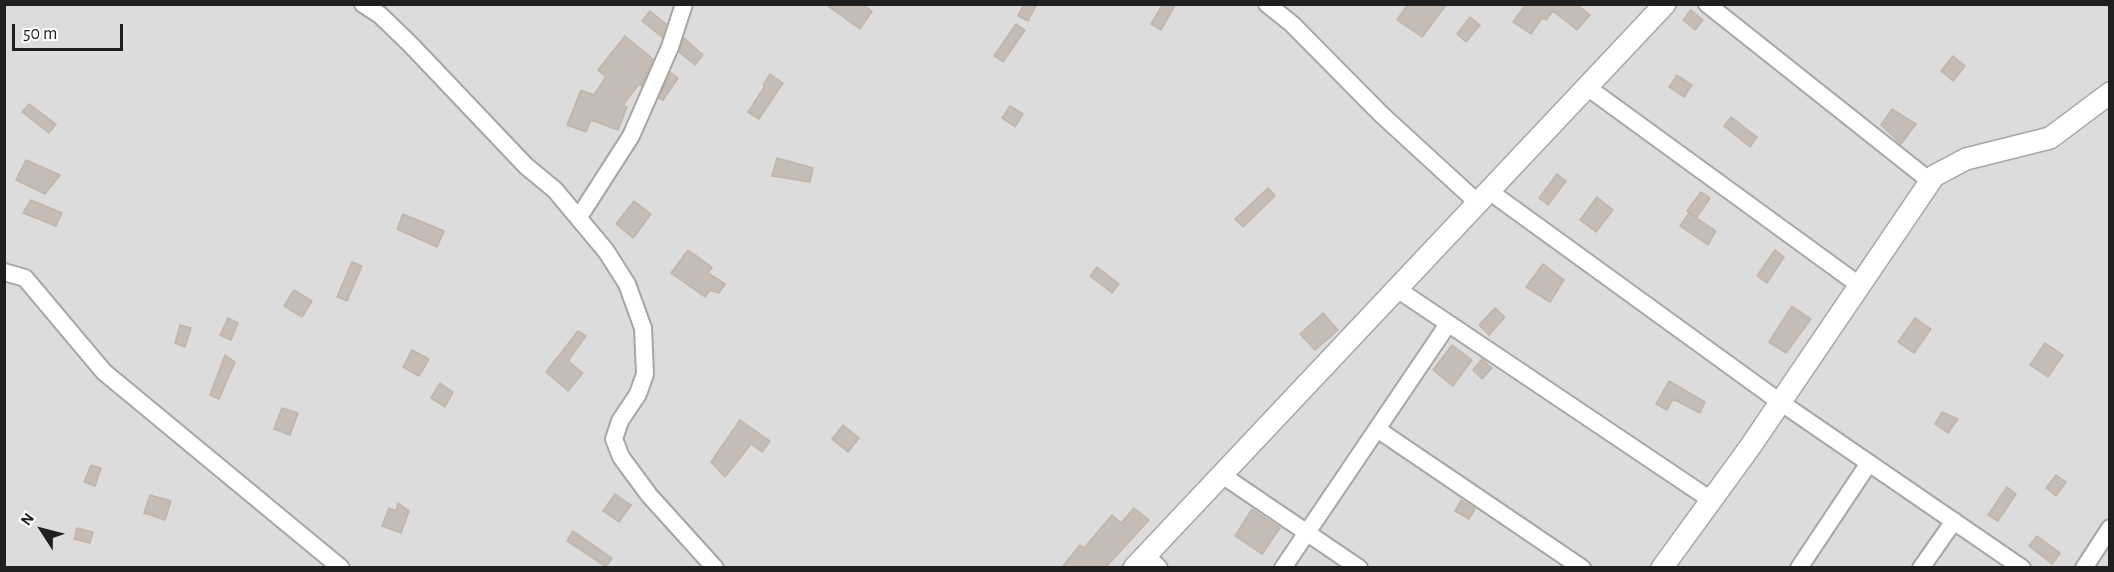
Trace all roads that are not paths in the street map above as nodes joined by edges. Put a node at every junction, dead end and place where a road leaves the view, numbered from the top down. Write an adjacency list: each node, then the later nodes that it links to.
1 (363, 4): 10 (street)
2 (684, 4): 10 (street)
3 (1266, 4): 9 (street)
4 (1665, 4): 6 (street)
5 (1707, 4): 8 (street)
6 (1587, 87): 9 (street); 12 (street)
7 (2109, 93): 8 (street)
8 (1930, 181): 12 (street)
9 (1483, 197): 13 (street); 15 (street)
10 (579, 217): 25 (street)
11 (4, 272): 24 (street)
12 (1859, 285): 15 (street)
13 (1397, 289): 14 (street); 18 (street)
14 (1448, 324): 16 (street); 19 (street)
15 (1780, 402): 17 (street); 19 (street)
16 (1377, 429): 22 (street); 28 (street)
17 (1869, 463): 20 (street); 30 (street)
18 (1222, 475): 22 (street); 23 (street)
19 (1711, 500): 29 (street)
20 (1954, 521): 31 (street); 32 (street)
21 (2109, 528): 33 (street)
22 (1307, 532): 26 (street); 27 (street)
23 (1146, 563)
24 (341, 567)
25 (716, 567)
26 (1283, 567)
27 (1359, 567)
28 (1582, 567)
29 (1662, 567)
30 (1799, 567)
31 (1921, 567)
32 (2022, 567)
33 (2084, 567)

